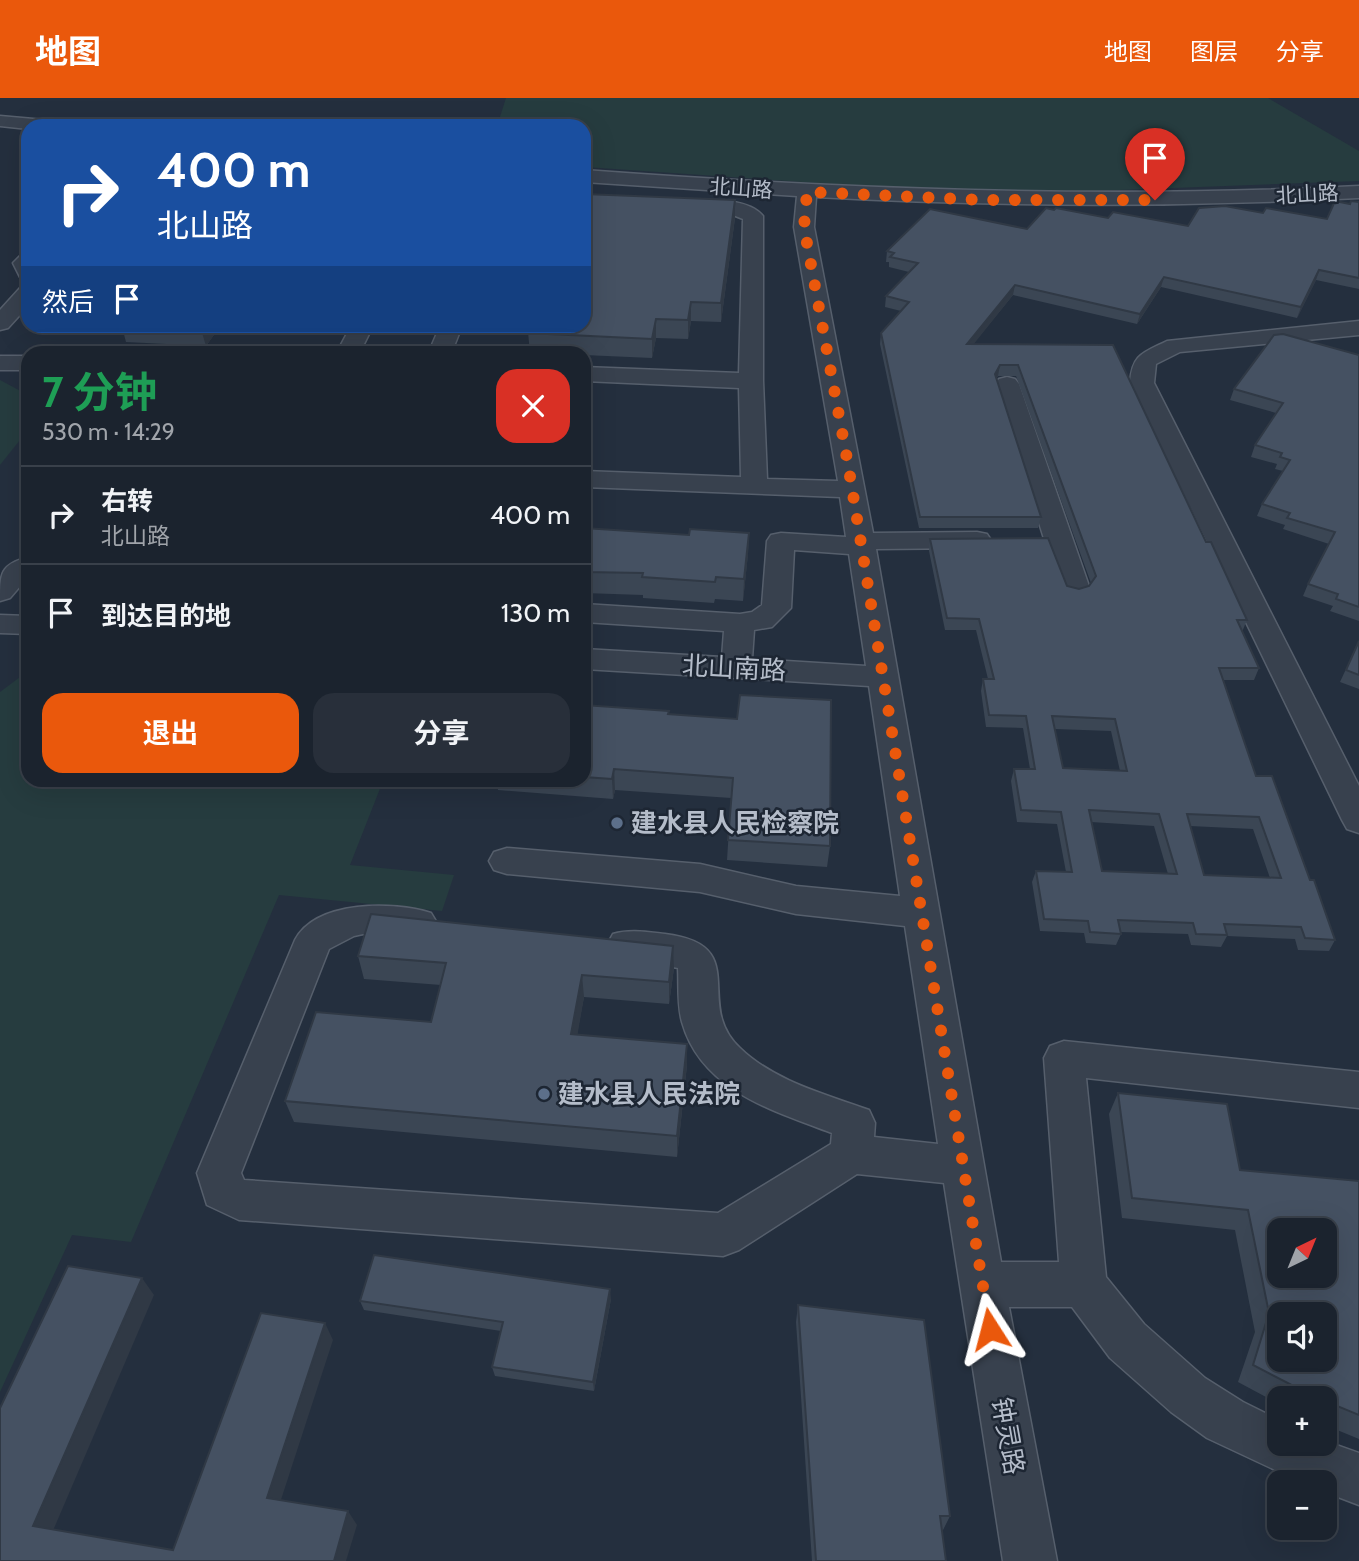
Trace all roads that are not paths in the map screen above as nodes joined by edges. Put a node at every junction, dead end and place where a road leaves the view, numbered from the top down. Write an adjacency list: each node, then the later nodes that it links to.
1 (0, 121): 2 (street)
2 (21, 123)
3 (0, 128): 4 (street)
4 (21, 130)
5 (591, 177): 8 (street, 北山路)
6 (591, 183): 8 (street, 北山路)
7 (1359, 192): 8 (street, 北山路)
8 (806, 196): 9 (street, 北山路); 21 (street, 钟灵路)
9 (1359, 200)
10 (681, 206): 17 (street)
11 (21, 300): 12 (street)
12 (0, 323)
13 (1359, 328): 34 (street)
14 (0, 363): 15 (street)
15 (21, 363)
16 (591, 374): 17 (street)
17 (751, 381): 20 (street)
18 (1007, 384): 22 (street)
19 (591, 479): 20 (street)
20 (754, 486): 21 (street)
21 (852, 490): 23 (street, 钟灵路)
22 (1031, 539): 23 (street); 25 (street)
23 (861, 543): 28 (street); 33 (street, 钟灵路)
24 (21, 570): 26 (street)
25 (1076, 589)
26 (0, 592)
27 (591, 614): 28 (street)
28 (740, 623): 32 (street)
29 (0, 624): 30 (street)
30 (21, 625)
31 (591, 659): 32 (street, 北山南路)
32 (736, 668): 33 (street, 北山南路)
33 (883, 677): 36 (street, 钟灵路)
34 (1359, 820)
35 (507, 861): 36 (street)
36 (922, 913): 41 (street, 钟灵路)
37 (451, 927): 40 (street)
38 (589, 941): 40 (street)
39 (1359, 1090): 43 (street)
40 (852, 1154): 41 (street)
41 (964, 1166): 42 (street, 钟灵路)
42 (983, 1284): 43 (street); 45 (street, 钟灵路)
43 (1084, 1285): 44 (street)
44 (1359, 1479)
45 (1030, 1561)

